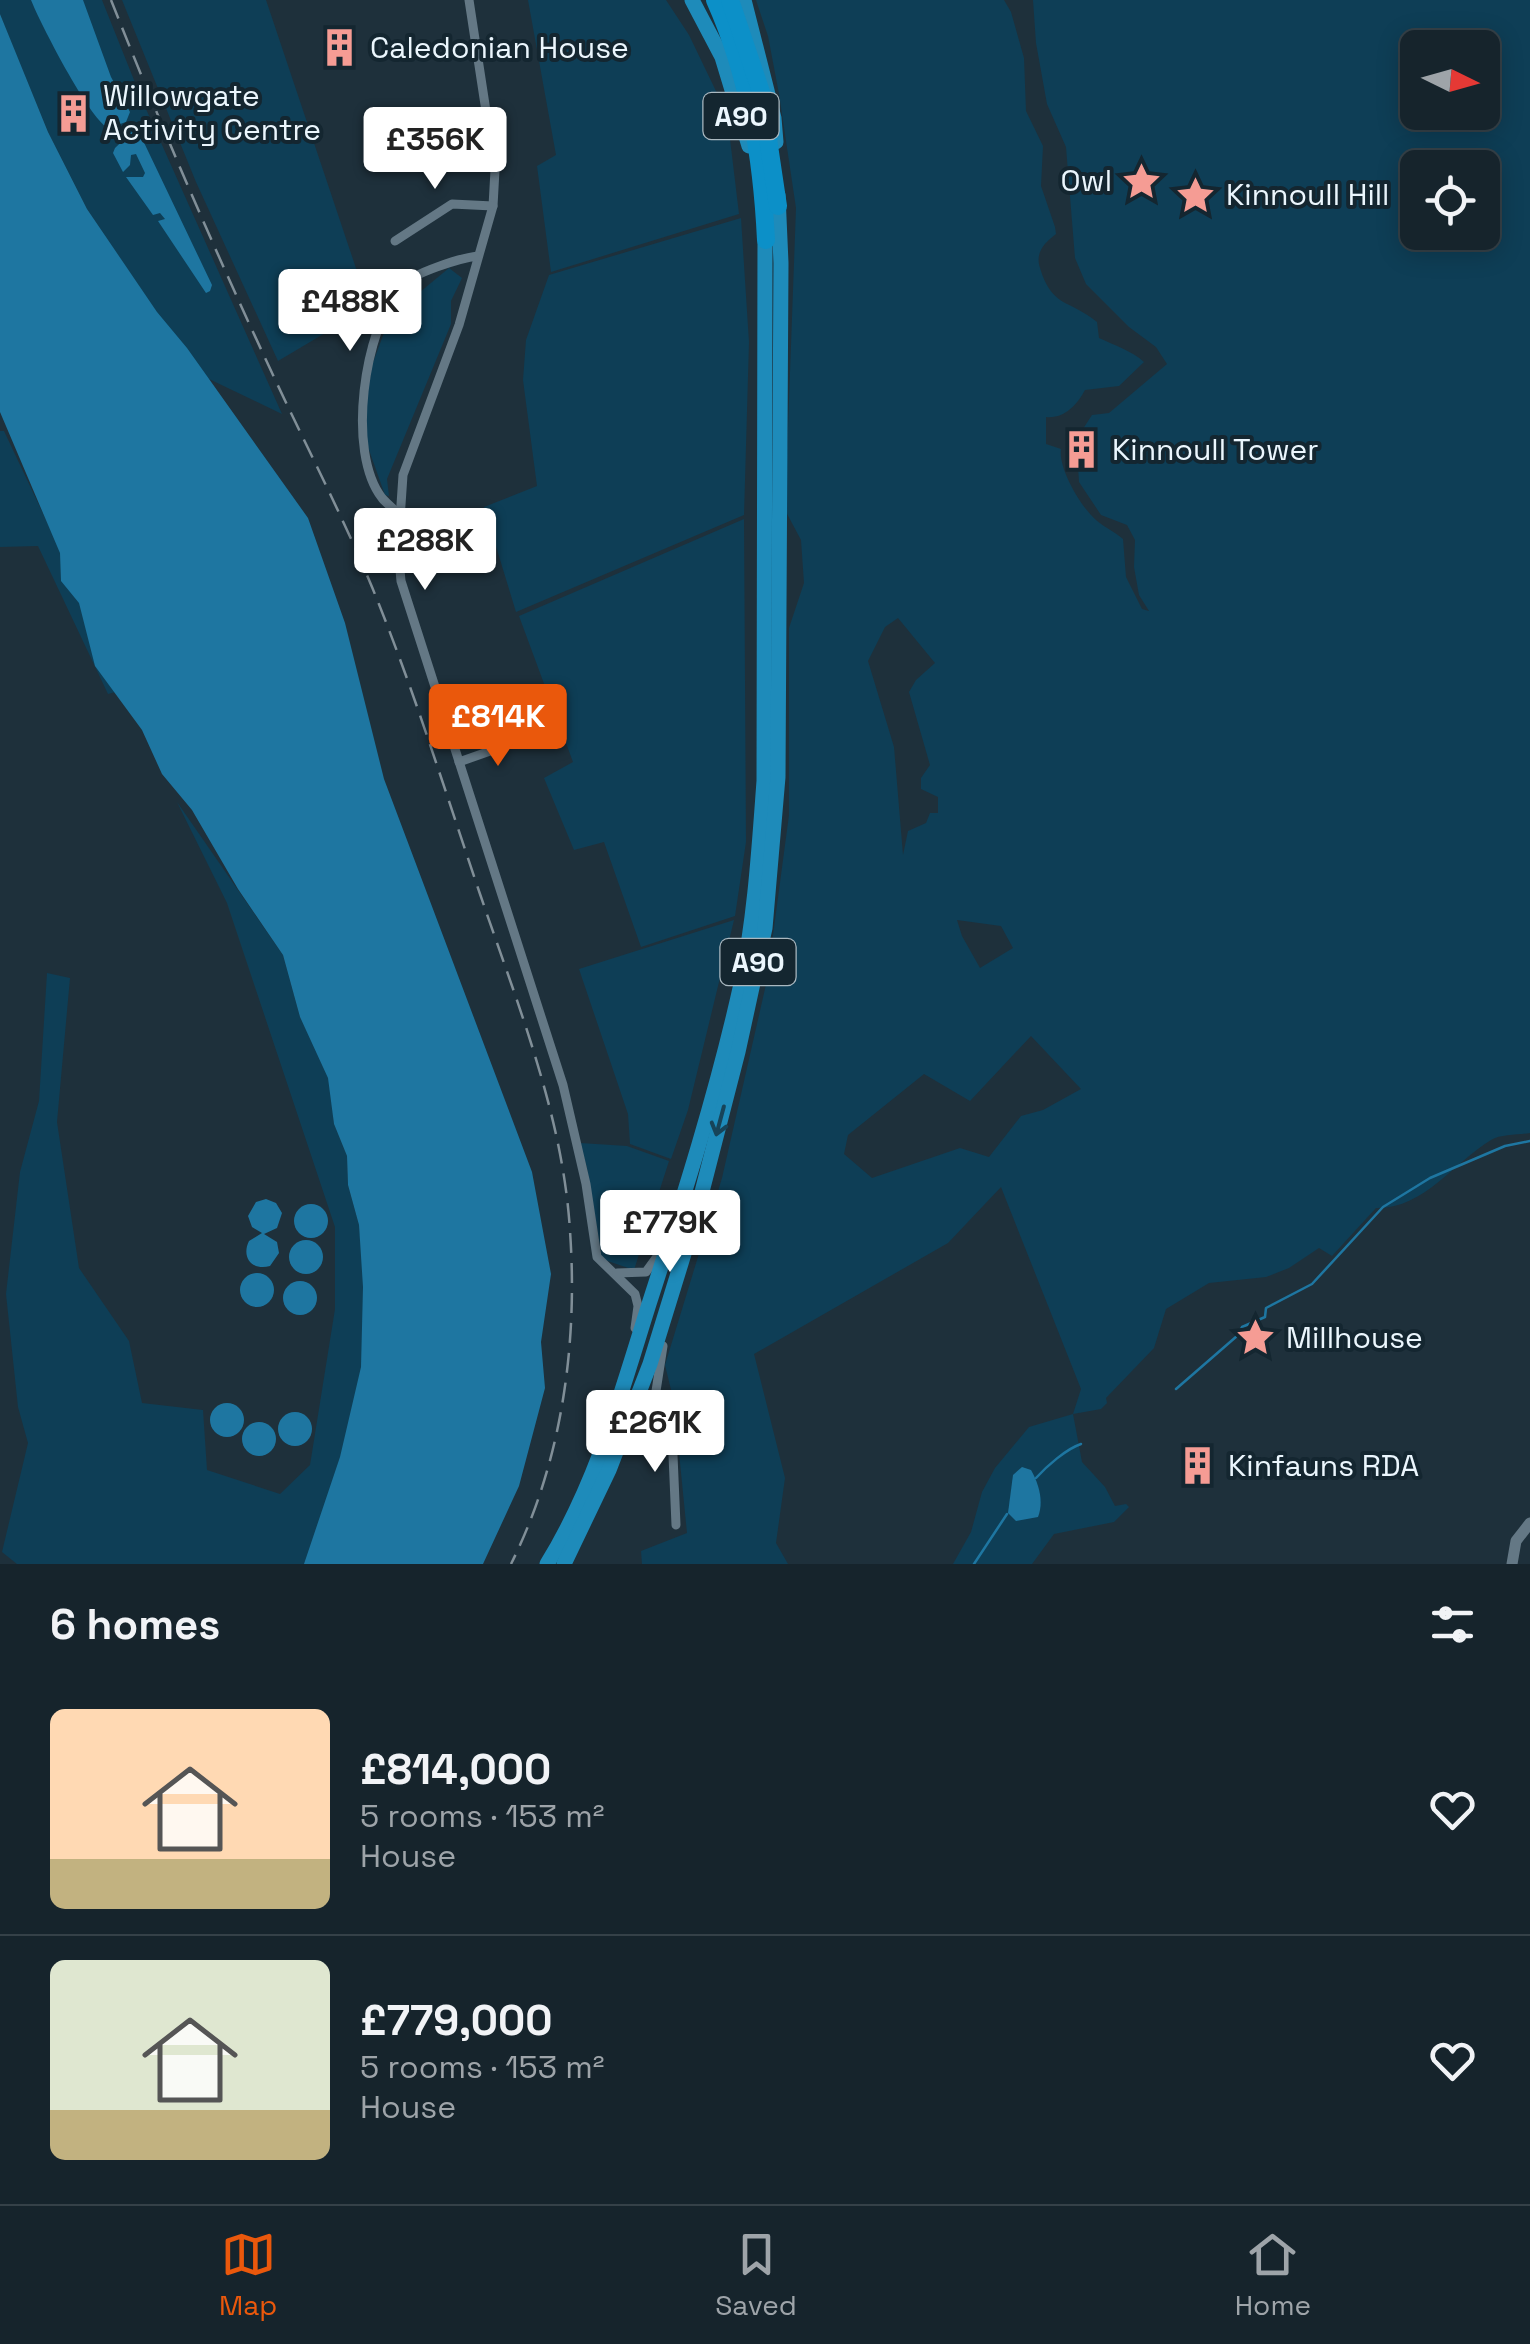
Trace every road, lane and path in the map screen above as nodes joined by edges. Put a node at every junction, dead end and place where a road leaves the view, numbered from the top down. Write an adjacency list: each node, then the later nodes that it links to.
1 (469, 0): 6 (street)
2 (692, 0): 8 (highway, A90)
3 (716, 0): 8 (highway)
4 (730, 0): 7 (highway)
5 (744, 0): 7 (highway, A90)
6 (493, 206): 9 (street); 10 (street)
7 (778, 206): 16 (highway, A90, one-way to 16)
8 (766, 240): 14 (highway, A90)
9 (395, 241)
10 (478, 256): 11 (street); 11 (street)
11 (399, 514): 13 (street)
12 (524, 739): 13 (street)
13 (459, 762): 15 (street)
14 (678, 1212): 15 (street); 17 (highway, A90)
15 (617, 1273): 17 (street)
16 (675, 1285): 18 (street); 19 (highway, A90)
17 (630, 1365): 22 (highway, A90)
18 (665, 1416): 19 (street); 21 (street)
19 (631, 1418): 23 (highway, A90)
20 (1530, 1522): 24 (street)
21 (676, 1526)
22 (547, 1564)
23 (564, 1564)
24 (1512, 1564)

